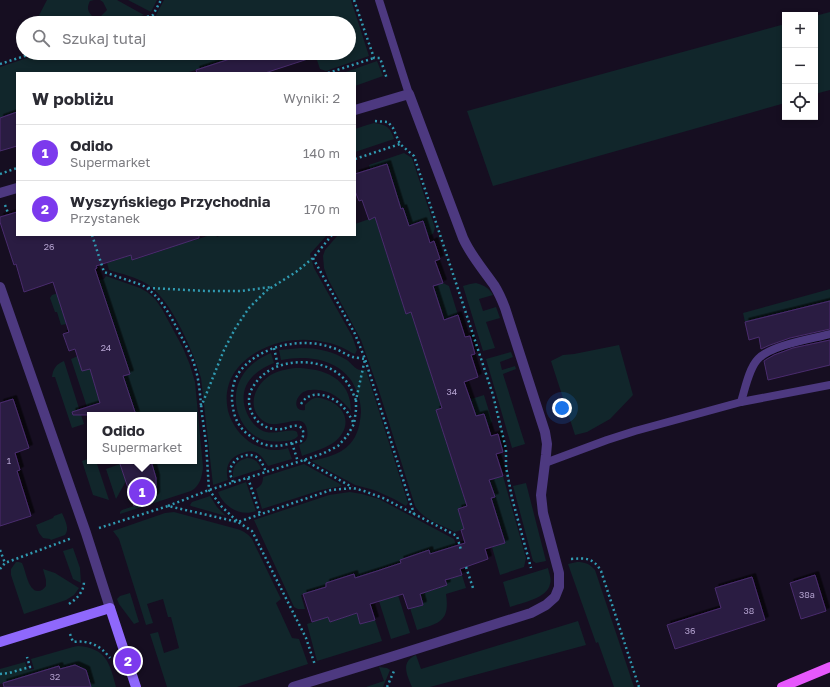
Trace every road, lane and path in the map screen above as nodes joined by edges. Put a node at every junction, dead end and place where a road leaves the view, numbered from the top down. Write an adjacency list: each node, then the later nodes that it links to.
1 (161, 0): 4 (path)
2 (354, 0): 5 (path)
3 (379, 0): 9 (lane)
4 (150, 16)
5 (374, 58): 8 (path); 10 (path)
6 (16, 59): 7 (path)
7 (0, 64)
8 (331, 72)
9 (409, 94): 10 (street); 39 (street)
10 (391, 99): 11 (street); 13 (path)
11 (356, 110)
12 (370, 121): 13 (path)
13 (388, 122): 14 (path)
14 (400, 144): 15 (path); 55 (path)
15 (356, 159)
16 (16, 168): 17 (path)
17 (0, 174)
18 (16, 188): 19 (street)
19 (0, 193)
20 (92, 236): 25 (path)
21 (331, 236): 22 (path)
22 (313, 258): 23 (path); 28 (path)
23 (272, 286): 25 (path); 34 (path)
24 (0, 287): 49 (street)
25 (147, 288): 34 (path)
26 (830, 334): 32 (lane)
27 (274, 348): 28 (path); 29 (path); 36 (path)
28 (365, 359): 31 (path); 47 (path)
29 (278, 366): 31 (path); 36 (path)
30 (830, 385): 32 (lane)
31 (356, 400): 35 (path)
32 (741, 402): 39 (lane)
33 (301, 404): 35 (path)
34 (201, 407): 44 (path)
35 (354, 424): 37 (path)
36 (292, 443): 38 (path)
37 (304, 460): 38 (path); 43 (path)
38 (298, 462): 40 (path)
39 (545, 463): 53 (street)
40 (266, 472): 41 (path); 42 (path)
41 (248, 478): 42 (path); 46 (path)
42 (233, 482): 44 (path)
43 (353, 488): 46 (path); 47 (path)
44 (209, 490): 45 (path); 48 (path)
45 (168, 506): 48 (path); 49 (path)
46 (260, 514): 48 (path)
47 (414, 514): 51 (path)
48 (238, 522): 64 (path)
49 (86, 532): 52 (path); 59 (street)
50 (0, 550): 52 (path)
51 (461, 550)
52 (5, 563): 56 (path)
53 (556, 563): 69 (street); 71 (path)
54 (466, 567): 58 (path)
55 (531, 568)
56 (0, 569)
57 (84, 579): 60 (path)
58 (473, 588)
59 (110, 608): 60 (street); 68 (street)
60 (67, 621): 61 (street); 63 (path)
61 (0, 642)
62 (27, 657): 67 (path)
63 (111, 660)
64 (315, 665)
65 (397, 665): 70 (path)
66 (830, 666): 72 (main road)
67 (0, 674)
68 (136, 687)
69 (293, 687)
70 (388, 687)
71 (639, 687)
72 (782, 687)

